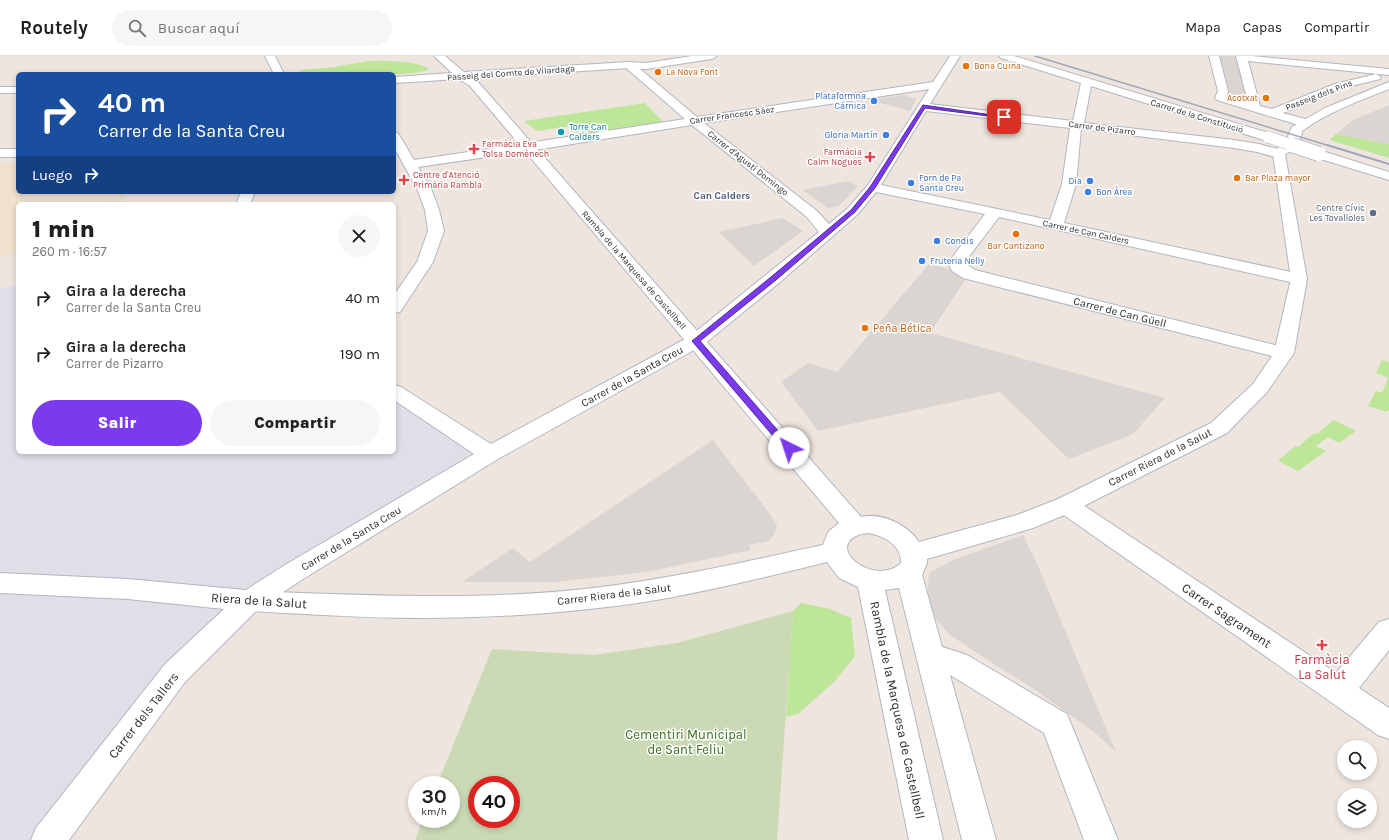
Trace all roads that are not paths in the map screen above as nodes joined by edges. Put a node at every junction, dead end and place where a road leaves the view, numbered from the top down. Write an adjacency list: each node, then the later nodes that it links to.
1 (270, 56): 10 (street)
2 (439, 56): 12 (street, Rambla de la Marquesa de Castellbell)
3 (662, 56): 9 (street, Passeig del Comte de Vilardaga)
4 (712, 56): 9 (street, Passeig del Comte de Vilardaga)
5 (955, 56): 15 (street, Carrer de la Santa Creu)
6 (1004, 56): 14 (street, Carrer de la Constitució)
7 (1214, 56): 20 (street)
8 (1241, 57): 11 (street); 20 (street)
9 (629, 65): 12 (street, Passeig del Comte de Vilardaga); 22 (street, Carrer d'Agustí Domingo)
10 (278, 72)
11 (1389, 73): 21 (street, Passeig dels Pins)
12 (463, 77): 13 (street, Passeig del Comte de Vilardaga); 26 (street, Rambla de la Marquesa de Castellbell)
13 (396, 80)
14 (1087, 82): 24 (street); 31 (street, Carrer de la Constitució, bridge)
15 (936, 85): 19 (street, Carrer de la Santa Creu); 22 (street, Carrer Francesc Sáez)
16 (1389, 85): 23 (street, Passeig dels Pins)
17 (0, 90): 18 (street)
18 (16, 90)
19 (923, 107): 24 (street, Carrer de Pizarro); 32 (street, Carrer de la Santa Creu)
20 (1255, 107): 21 (street)
21 (1274, 113): 23 (street)
22 (694, 121): 26 (street, Carrer Francesc Sáez); 35 (street, Carrer d'Agustí Domingo)
23 (1305, 123): 29 (street)
24 (1078, 126): 29 (street, Carrer de Pizarro); 36 (street)
25 (396, 140): 30 (street)
26 (528, 147): 30 (street, Carrer Francesc Sáez); 40 (street, Rambla de la Marquesa de Castellbell)
27 (0, 153): 28 (street)
28 (16, 154)
29 (1279, 154): 38 (street, Carrer Riera de la Salut)
30 (410, 164): 39 (street)
31 (1389, 176)
32 (873, 188): 33 (street, Carrer de la Santa Creu); 34 (street, Carrer de Can Calders)
33 (853, 211): 35 (street); 37 (street, Carrer de la Santa Creu)
34 (995, 212): 36 (street, Carrer de Can Calders); 41 (street, Carrer de Can Güell)
35 (812, 214): 37 (street, Carrer d'Agustí Domingo)
36 (1055, 226): 38 (street, Carrer de Can Calders)
37 (828, 232): 40 (street, Carrer de la Santa Creu)
38 (1299, 279): 41 (street, Carrer Riera de la Salut)
39 (396, 305)
40 (696, 341): 43 (street, Carrer de la Santa Creu); 45 (street, Rambla de la Marquesa de Castellbell)
41 (1284, 353): 44 (street, Carrer Riera de la Salut)
42 (396, 392): 43 (street)
43 (490, 454): 50 (street, Carrer de la Santa Creu)
44 (1066, 505): 47 (street, Carrer Riera de la Salut); 54 (street, Carrer Sagrament)
45 (855, 526): 46 (street); 47 (street)
46 (835, 551): 48 (street); 51 (street, Carrer Riera de la Salut)
47 (911, 562): 48 (street); 53 (street)
48 (870, 580): 57 (street, Rambla de la Marquesa de Castellbell)
49 (0, 583): 50 (street, Riera de la Salut)
50 (250, 601): 51 (street, Riera de la Salut); 56 (street, Carrer dels Tallers)
51 (389, 607)
52 (1389, 630): 54 (street)
53 (930, 655): 58 (street); 59 (street)
54 (1339, 691): 55 (street, Carrer Sagrament)
55 (1389, 725)
56 (48, 840)
57 (926, 840)
58 (979, 840)
59 (1101, 840)

